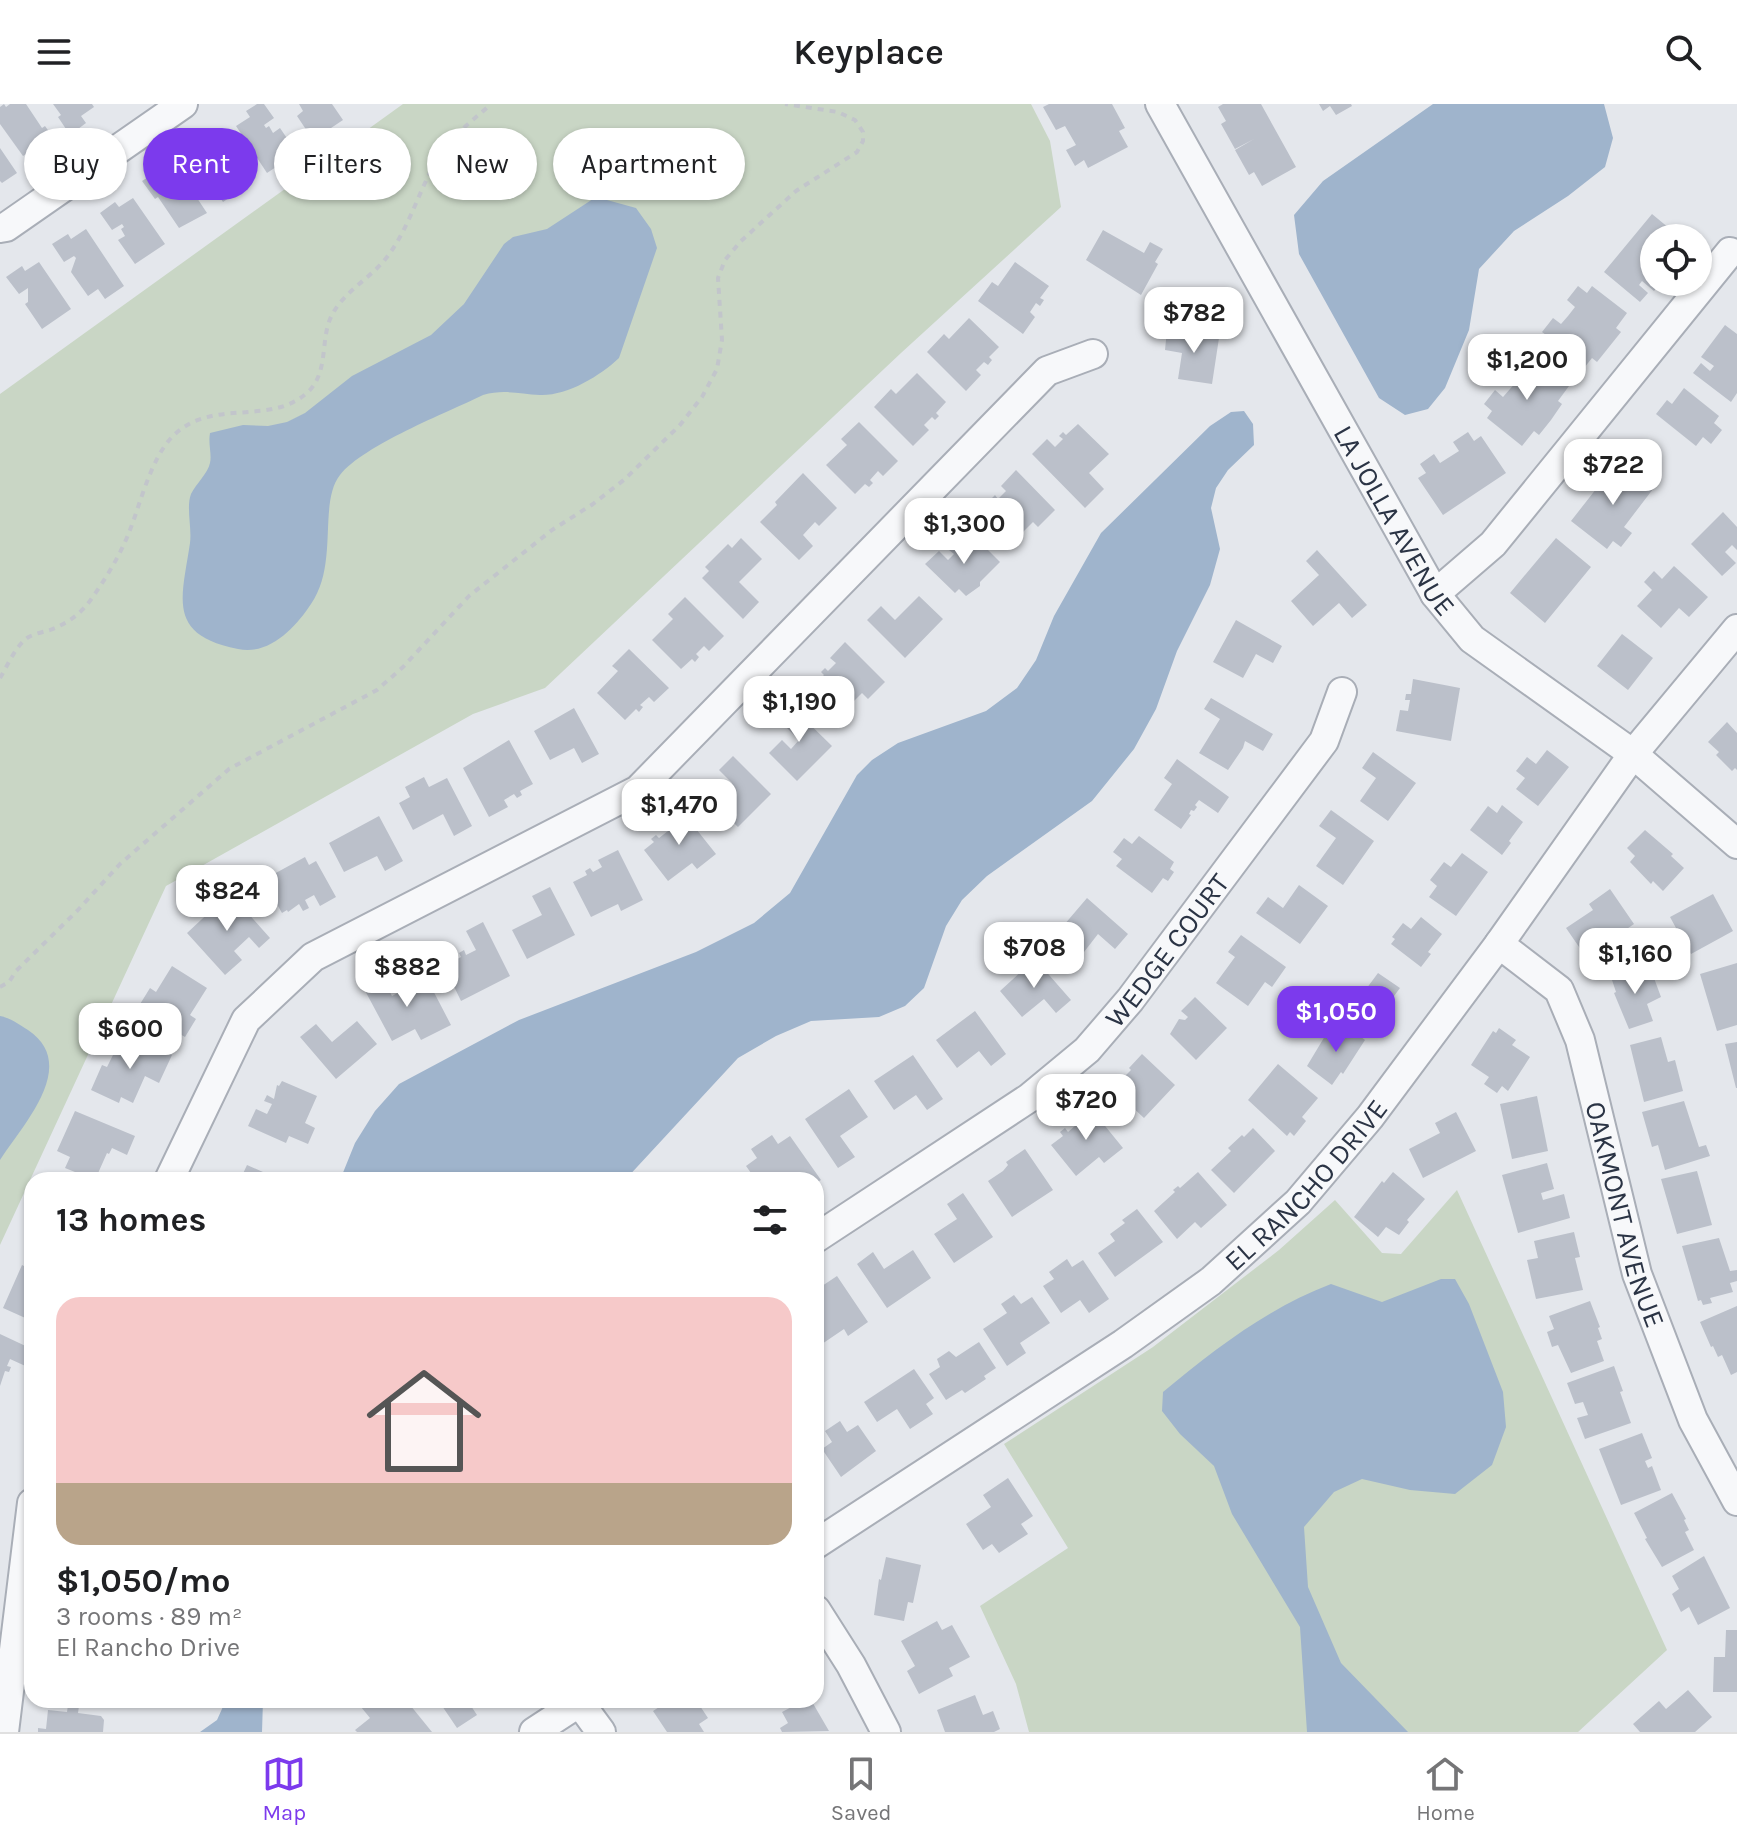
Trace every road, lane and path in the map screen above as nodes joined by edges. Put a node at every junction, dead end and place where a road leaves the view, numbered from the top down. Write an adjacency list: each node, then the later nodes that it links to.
1 (183, 104): 5 (street)
2 (491, 104): 10 (path)
3 (785, 104): 15 (path)
4 (1160, 104): 8 (street, LA JOLLA AVENUE)
5 (0, 228)
6 (1730, 252): 8 (street)
7 (1093, 354): 16 (street)
8 (1435, 594): 12 (street, LA JOLLA AVENUE)
9 (1737, 629): 12 (street, EL RANCHO DRIVE)
10 (0, 678)
11 (1342, 692): 17 (street, WEDGE COURT)
12 (1633, 754): 13 (street, LA JOLLA AVENUE); 14 (street, EL RANCHO DRIVE)
13 (1737, 844)
14 (1499, 944): 18 (street, OAKMONT AVENUE); 19 (street, EL RANCHO DRIVE)
15 (0, 987)
16 (173, 1172)
17 (824, 1233)
18 (1737, 1501)
19 (824, 1539)
20 (24, 1597): 24 (street)
21 (824, 1623): 27 (street)
22 (570, 1708): 25 (street)
23 (586, 1708): 26 (street)
24 (4, 1732)
25 (534, 1732)
26 (601, 1732)
27 (886, 1732)

